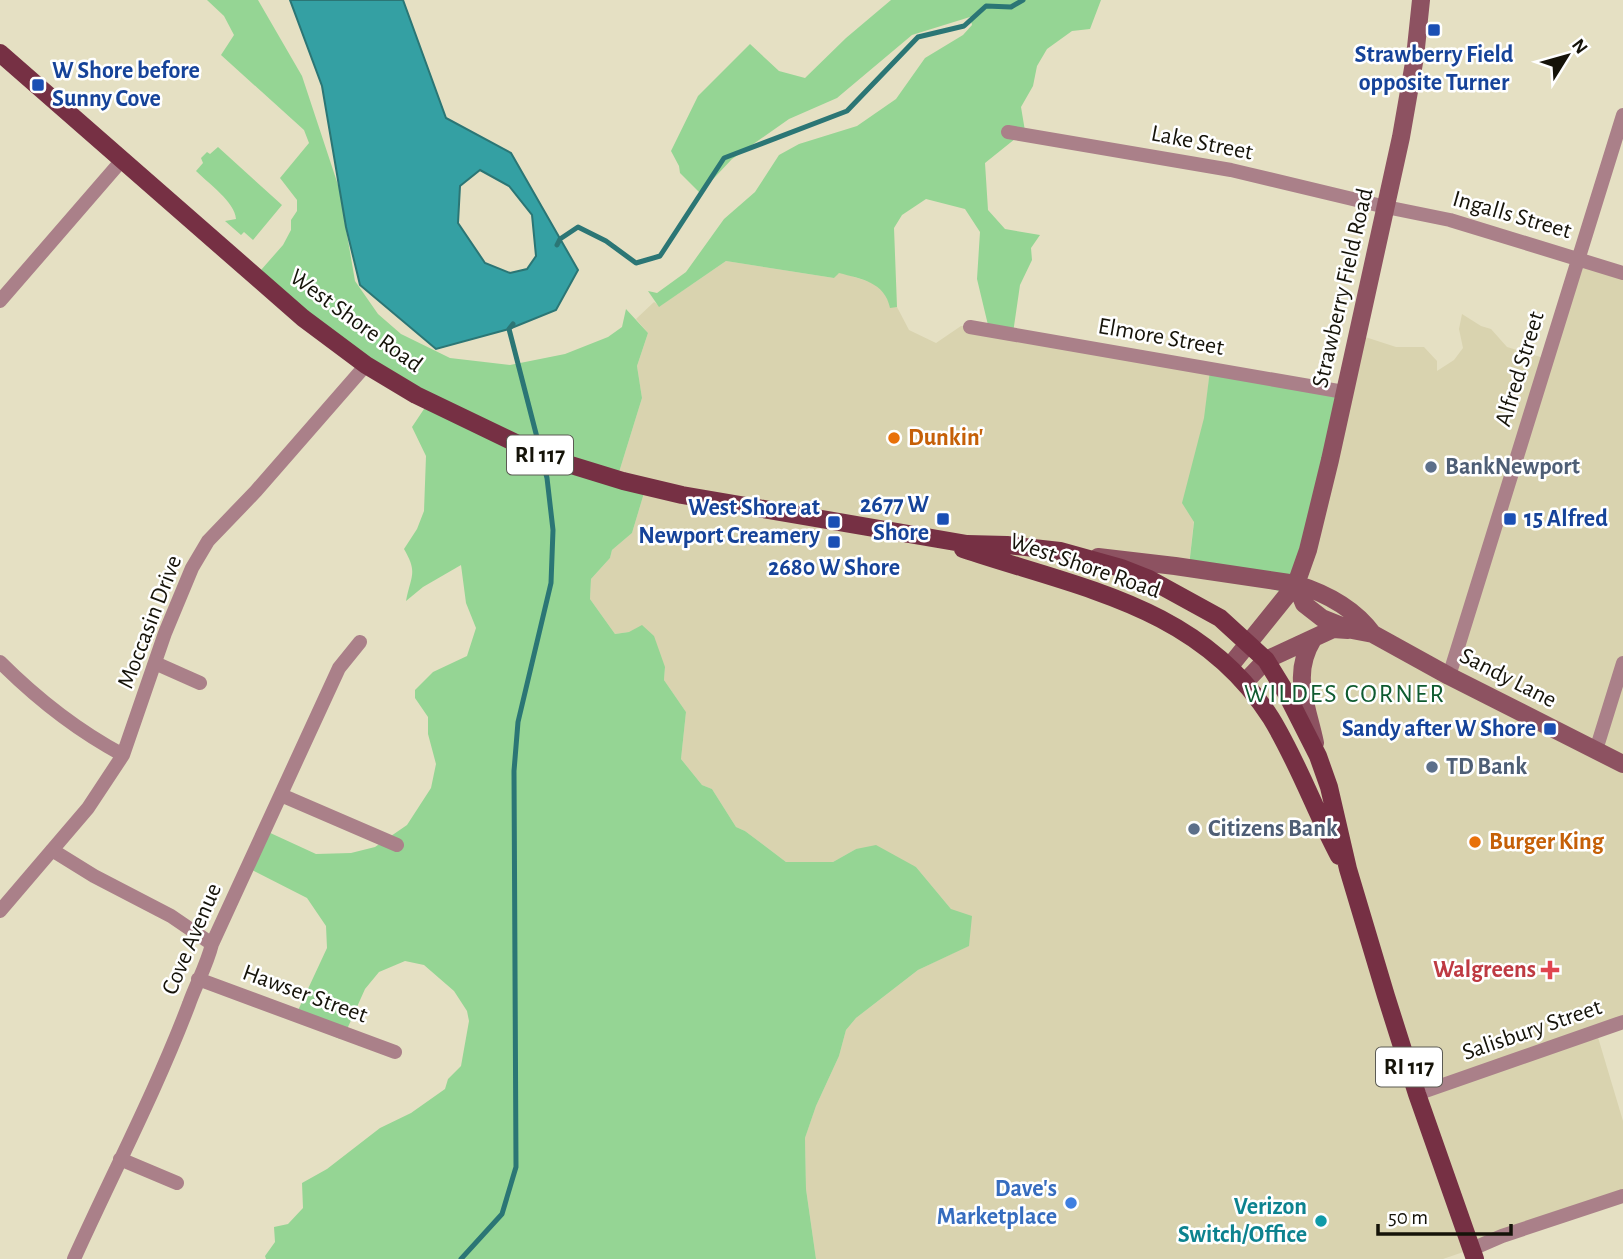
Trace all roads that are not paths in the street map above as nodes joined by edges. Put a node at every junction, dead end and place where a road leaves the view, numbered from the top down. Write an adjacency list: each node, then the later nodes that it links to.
1 (1421, 0): 6 (main road, Strawberry Field Road)
2 (0, 53): 5 (main road, West Shore Road / RI 117)
3 (1623, 116): 7 (street, Alfred Street)
4 (1008, 132): 6 (street, Lake Street)
5 (123, 159): 9 (street); 11 (main road, West Shore Road / RI 117)
6 (1386, 207): 7 (street, Ingalls Street); 12 (main road, Strawberry Field Road)
7 (1577, 258): 8 (street, Ingalls Street); 26 (street, Alfred Street)
8 (1623, 273)
9 (0, 301)
10 (970, 327): 12 (street, Elmore Street)
11 (366, 365): 13 (main road, West Shore Road / RI 117); 23 (street, Moccasin Drive)
12 (1344, 392): 15 (main road, Strawberry Field Road)
13 (916, 535): 14 (main road, West Shore Road / RI 117); 25 (main road, West Shore Road / RI 117)
14 (1075, 555): 15 (main road, Sandy Lane); 20 (main road, West Shore Road / RI 117)
15 (1296, 584): 16 (main road, Sandy Lane); 17 (main road, Sandy Lane); 20 (main road, Strawberry Field Road)
16 (1352, 630): 17 (main road, Sandy Lane); 18 (main road)
17 (1373, 634): 26 (main road, Sandy Lane)
18 (1313, 639): 21 (main road); 31 (main road)
19 (360, 642): 33 (street, Cove Avenue)
20 (1250, 645): 21 (main road, West Shore Road / RI 117); 25 (main road, Strawberry Field Road)
21 (1266, 660): 27 (main road); 31 (main road, West Shore Road / RI 117)
22 (0, 662): 30 (street)
23 (155, 663): 28 (street); 30 (street, Moccasin Drive)
24 (1623, 663): 29 (street)
25 (1230, 666): 27 (main road, West Shore Road / RI 117)
26 (1449, 676): 29 (main road, Sandy Lane)
27 (1245, 682): 36 (main road, West Shore Road / RI 117)
28 (200, 683)
29 (1597, 750): 32 (main road, Sandy Lane)
30 (123, 755): 35 (street, Moccasin Drive)
31 (1318, 757): 36 (main road, West Shore Road / RI 117)
32 (1623, 764)
33 (281, 795): 34 (street); 38 (street, Cove Avenue)
34 (397, 845)
35 (52, 850): 37 (street, Moccasin Drive); 38 (street)
36 (1352, 881): 42 (main road, West Shore Road / RI 117)
37 (0, 911)
38 (212, 944): 39 (street, Cove Avenue)
39 (198, 979): 41 (street, Hawser Street); 43 (street, Cove Avenue)
40 (1623, 1023): 42 (street, Salisbury Street)
41 (395, 1052)
42 (1417, 1094): 46 (main road, West Shore Road / RI 117)
43 (120, 1159): 44 (street); 47 (street, Cove Avenue)
44 (177, 1183)
45 (1623, 1196): 46 (street)
46 (1474, 1254)
47 (74, 1259)

